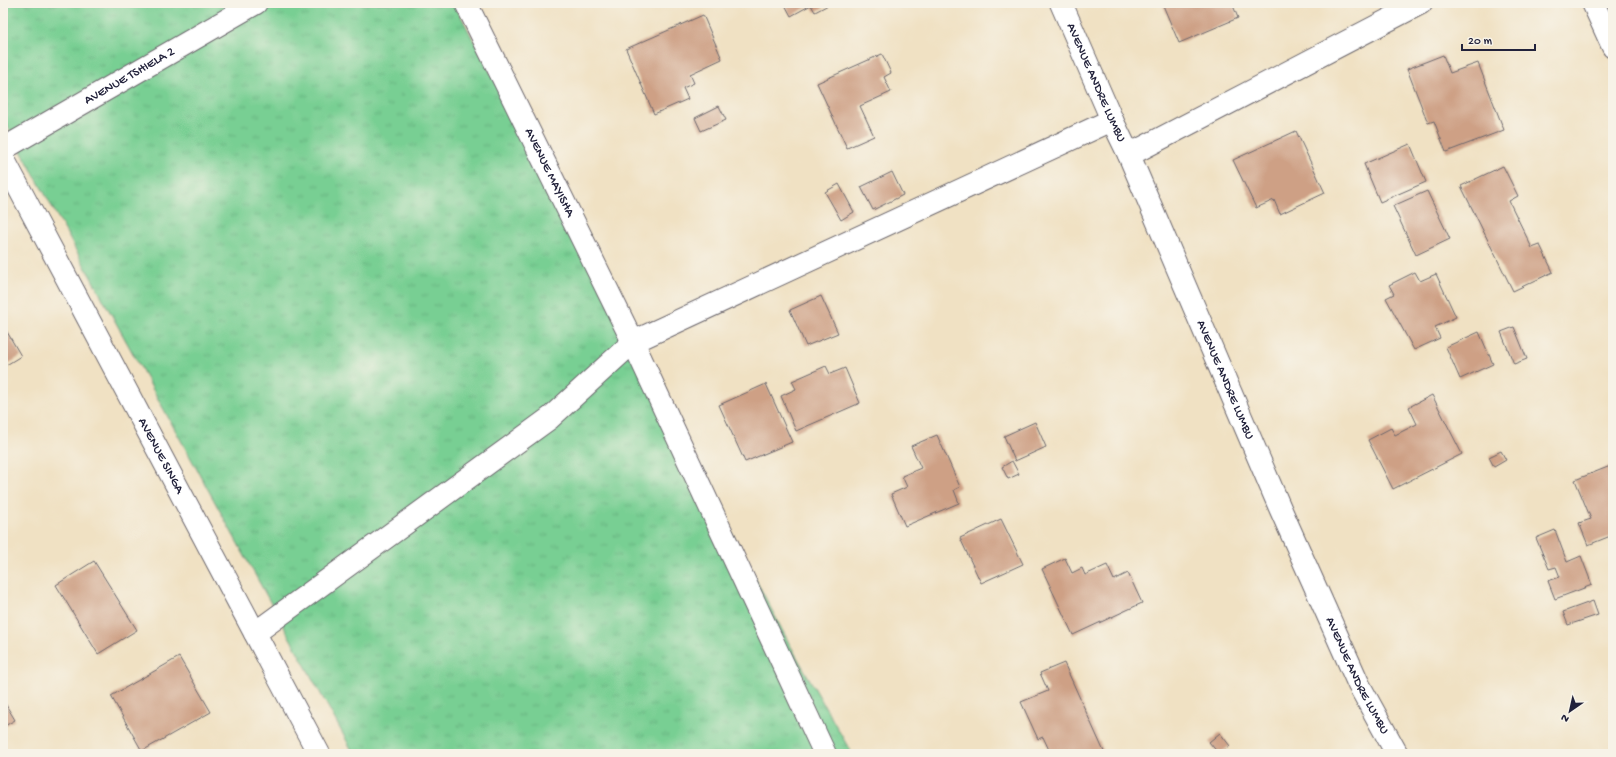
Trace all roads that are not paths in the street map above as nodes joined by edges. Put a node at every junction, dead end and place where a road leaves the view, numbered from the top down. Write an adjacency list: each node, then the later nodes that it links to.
1 (256, 3): 8 (street, AVENUE TSHIELA 2)
2 (466, 3): 11 (street, AVENUE MAYISHA)
3 (1061, 3): 7 (street, AVENUE ANDRE LUMBU)
4 (1421, 3): 9 (street)
5 (1593, 3): 6 (street)
6 (1613, 47)
7 (1112, 120): 9 (street, AVENUE ANDRE LUMBU); 11 (street)
8 (3, 149)
9 (1129, 155): 15 (street, AVENUE ANDRE LUMBU)
10 (3, 158): 12 (street, AVENUE SINGA)
11 (633, 342): 12 (street); 14 (street, AVENUE MAYISHA)
12 (255, 633): 13 (street, AVENUE SINGA)
13 (320, 754)
14 (825, 754)
15 (1397, 754)

